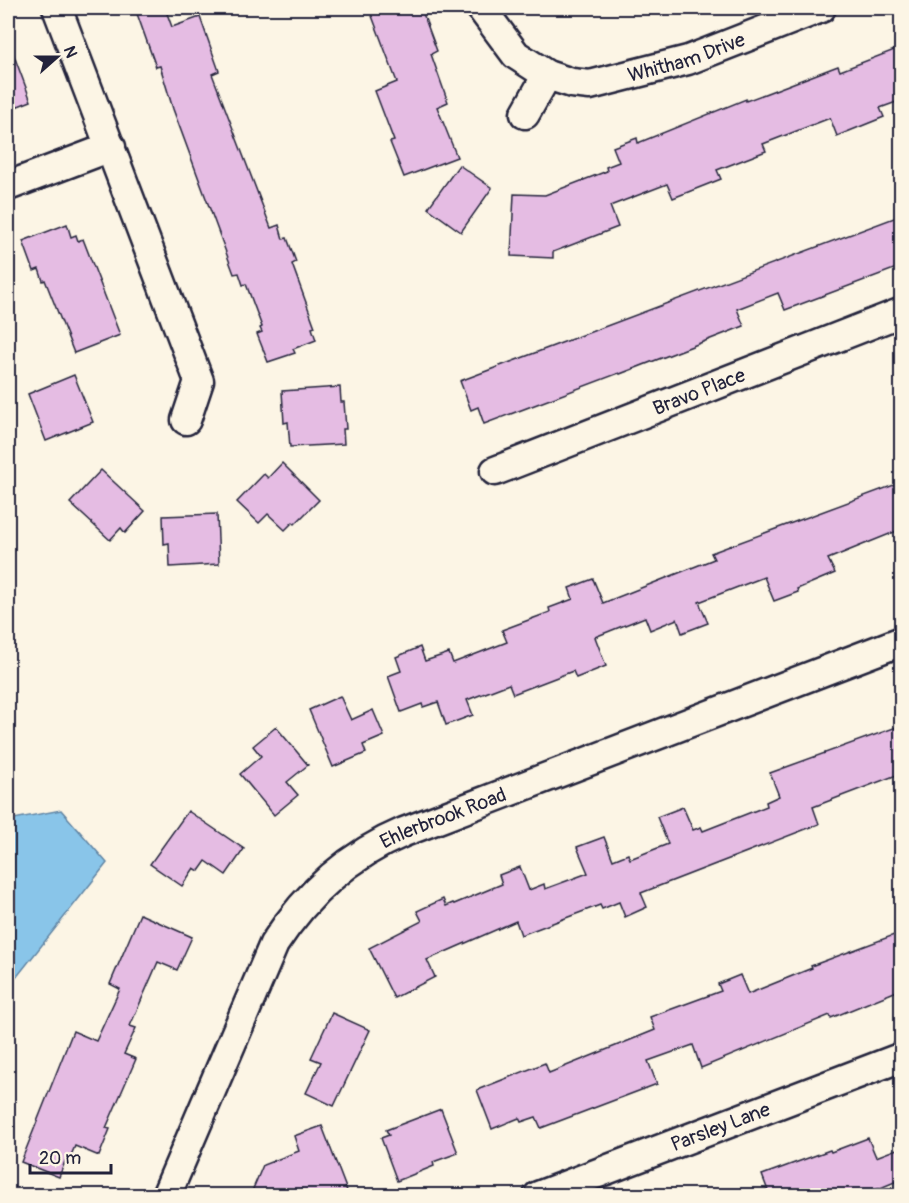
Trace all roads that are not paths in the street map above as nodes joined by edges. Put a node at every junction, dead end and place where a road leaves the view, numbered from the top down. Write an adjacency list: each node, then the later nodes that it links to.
1 (57, 8): 6 (street)
2 (482, 8): 4 (street, Whitham Drive)
3 (821, 8): 4 (street, Whitham Drive)
4 (547, 75): 5 (street)
5 (525, 114)
6 (111, 147): 7 (street); 9 (street)
7 (8, 186)
8 (902, 312): 10 (street, Bravo Place)
9 (186, 420)
10 (495, 471)
11 (902, 641): 13 (street, Ehlerbrook Road)
12 (902, 1057): 14 (street, Parsley Lane)
13 (166, 1196)
14 (538, 1196)

